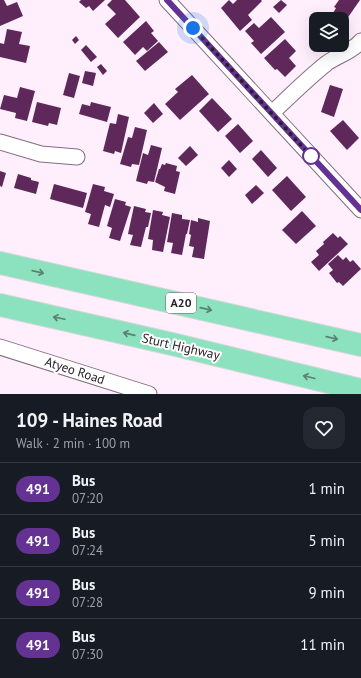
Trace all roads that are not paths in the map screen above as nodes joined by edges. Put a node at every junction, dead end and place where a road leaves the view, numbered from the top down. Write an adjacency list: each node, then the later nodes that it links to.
1 (167, 0): 3 (street)
2 (361, 41): 3 (street)
3 (272, 114): 6 (street)
4 (0, 142): 5 (street)
5 (77, 157)
6 (361, 210)
7 (0, 263): 9 (highway, A20, one-way to 9)
8 (0, 305): 11 (highway, Sturt Highway, one-way to 8)
9 (361, 345)
10 (0, 347): 12 (street, Atyeo Road)
11 (361, 390)
12 (149, 394)

